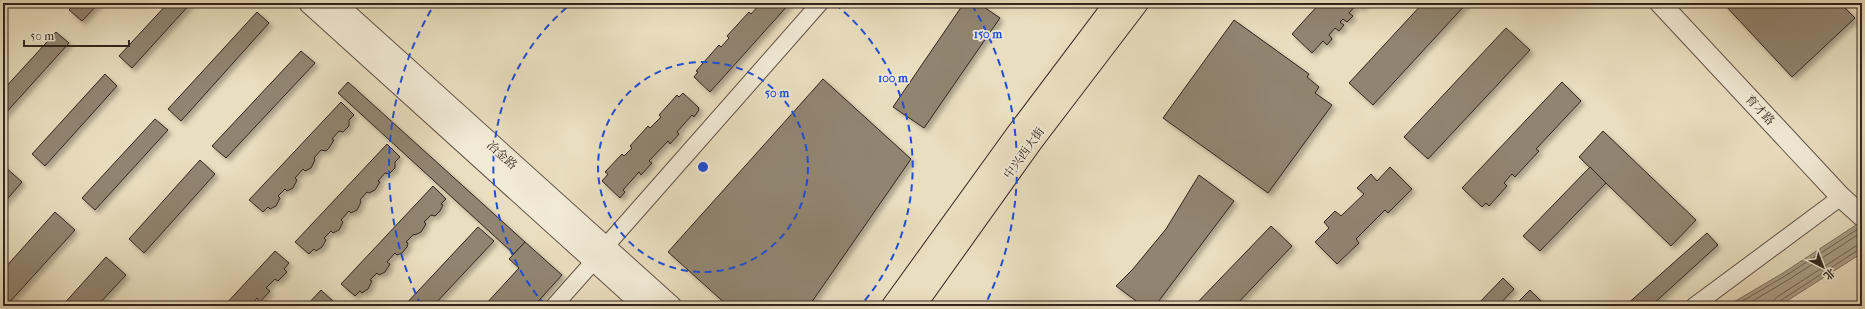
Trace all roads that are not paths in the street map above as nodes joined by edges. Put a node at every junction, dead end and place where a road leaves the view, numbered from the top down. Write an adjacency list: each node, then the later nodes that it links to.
1 (309, 3): 9 (street, 冶金路)
2 (335, 3): 9 (street, 冶金路)
3 (820, 3): 9 (street)
4 (1116, 3): 13 (main road, 中兴西大街)
5 (1137, 3): 14 (main road, 中兴西大街)
6 (1660, 3): 7 (street, 育才路)
7 (1841, 197): 8 (street, 育才路); 15 (street)
8 (1859, 214)
9 (600, 254): 10 (street); 11 (street, 冶金路); 12 (street, 冶金路)
10 (554, 306)
11 (644, 306)
12 (671, 306)
13 (894, 306)
14 (914, 306)
15 (1694, 306)

